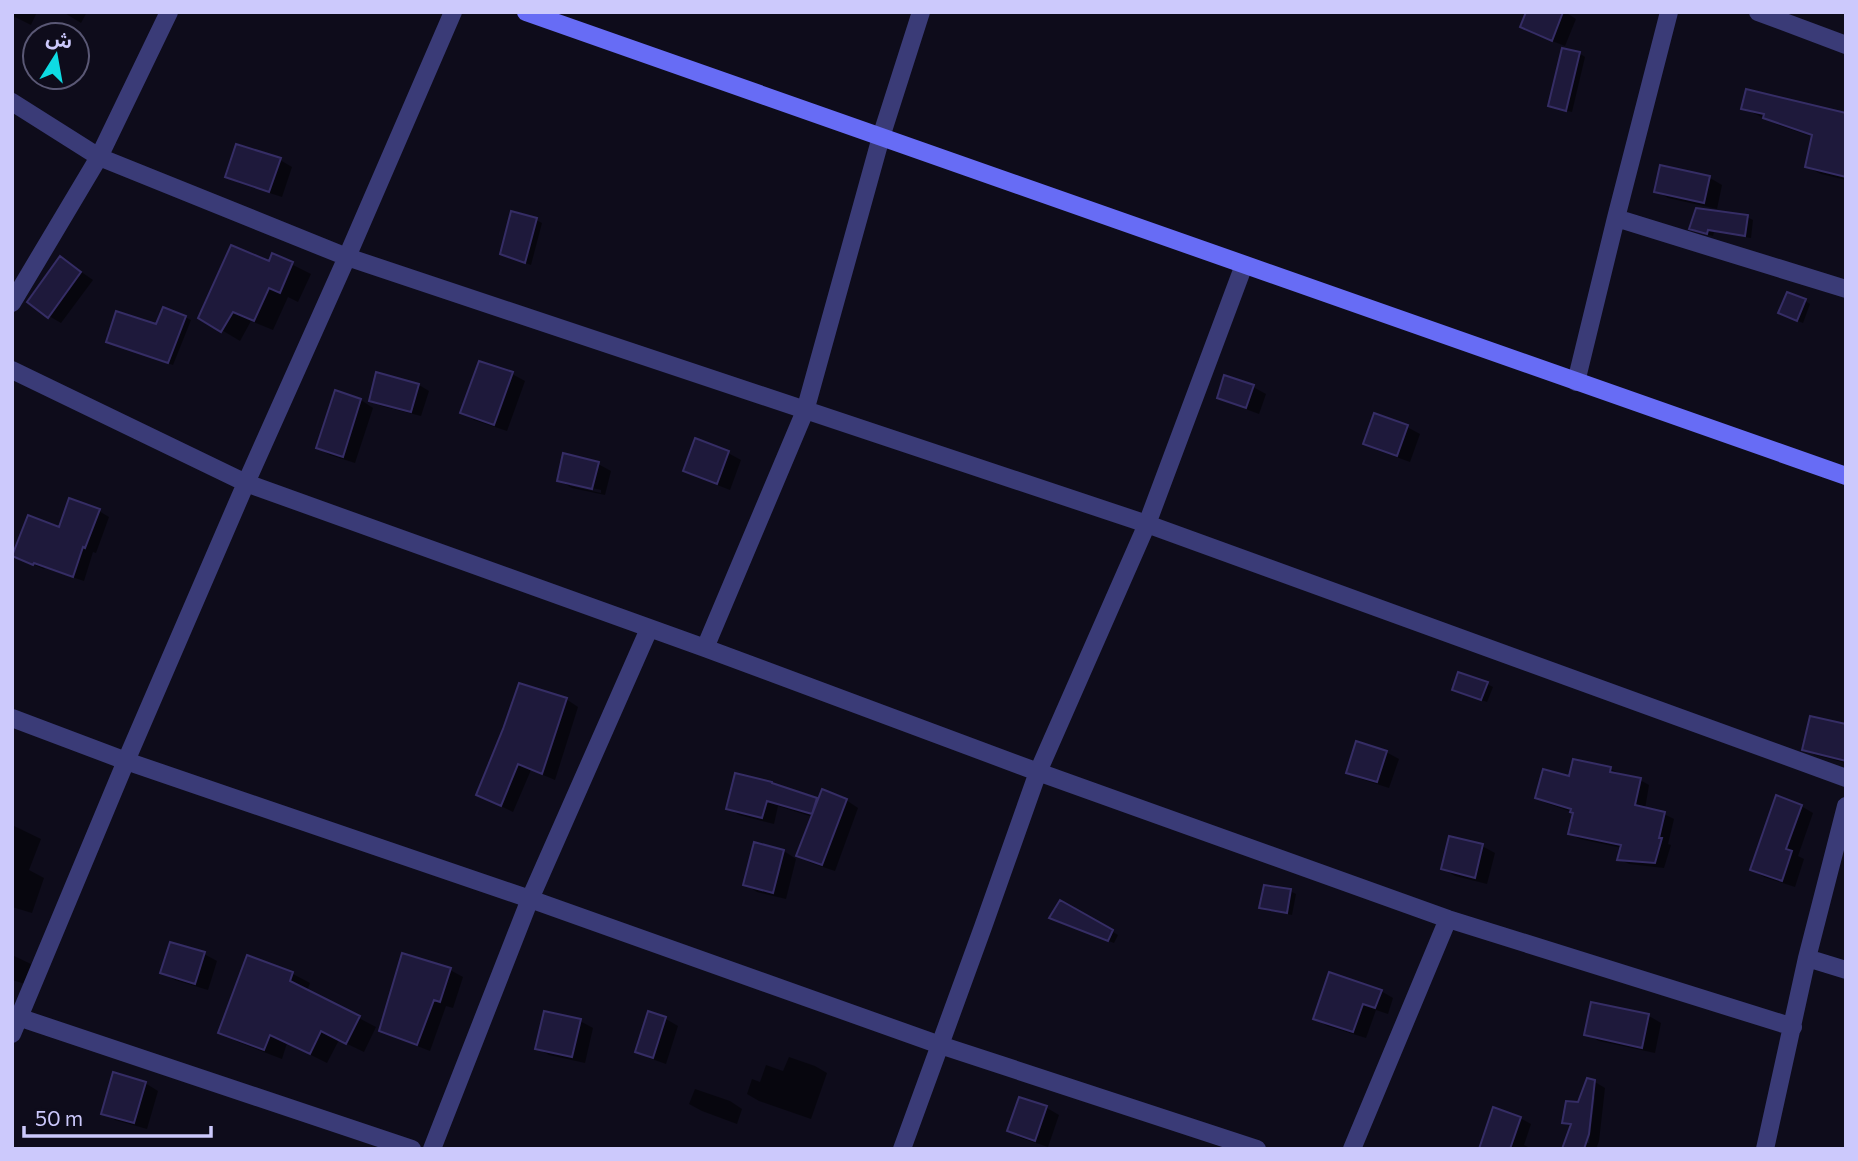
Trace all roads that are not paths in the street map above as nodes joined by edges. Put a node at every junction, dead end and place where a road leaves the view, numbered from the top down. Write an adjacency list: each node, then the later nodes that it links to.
1 (169, 12): 10 (street)
2 (453, 12): 12 (street)
3 (526, 12): 9 (street)
4 (921, 12): 9 (street)
5 (1669, 12): 11 (street)
6 (1758, 12): 7 (street)
7 (1846, 45)
8 (12, 102): 10 (street)
9 (881, 137): 13 (street); 18 (street)
10 (99, 157): 12 (street); 15 (street)
11 (1616, 218): 14 (street); 17 (street)
12 (347, 257): 18 (street); 20 (street)
13 (1244, 265): 17 (street); 21 (street)
14 (1846, 289)
15 (12, 303)
16 (12, 370): 20 (street)
17 (1576, 382): 19 (street)
18 (805, 411): 21 (street); 23 (street)
19 (1846, 476)
20 (246, 483): 22 (street); 25 (street)
21 (1147, 524): 26 (street); 27 (street)
22 (649, 629): 23 (street); 29 (street)
23 (705, 648): 26 (street)
24 (12, 718): 25 (street)
25 (126, 761): 29 (street); 33 (street)
26 (1038, 772): 30 (street); 35 (street)
27 (1846, 778)
28 (1846, 806): 31 (street)
29 (530, 899): 35 (street); 37 (street)
30 (1448, 919): 34 (street); 40 (street)
31 (1807, 958): 32 (street); 34 (street)
32 (1846, 970)
33 (14, 1022): 36 (street)
34 (1793, 1027): 41 (street)
35 (940, 1045): 38 (street); 39 (street)
36 (412, 1149)
37 (432, 1149)
38 (902, 1149)
39 (1257, 1149)
40 (1353, 1149)
41 (1765, 1149)

